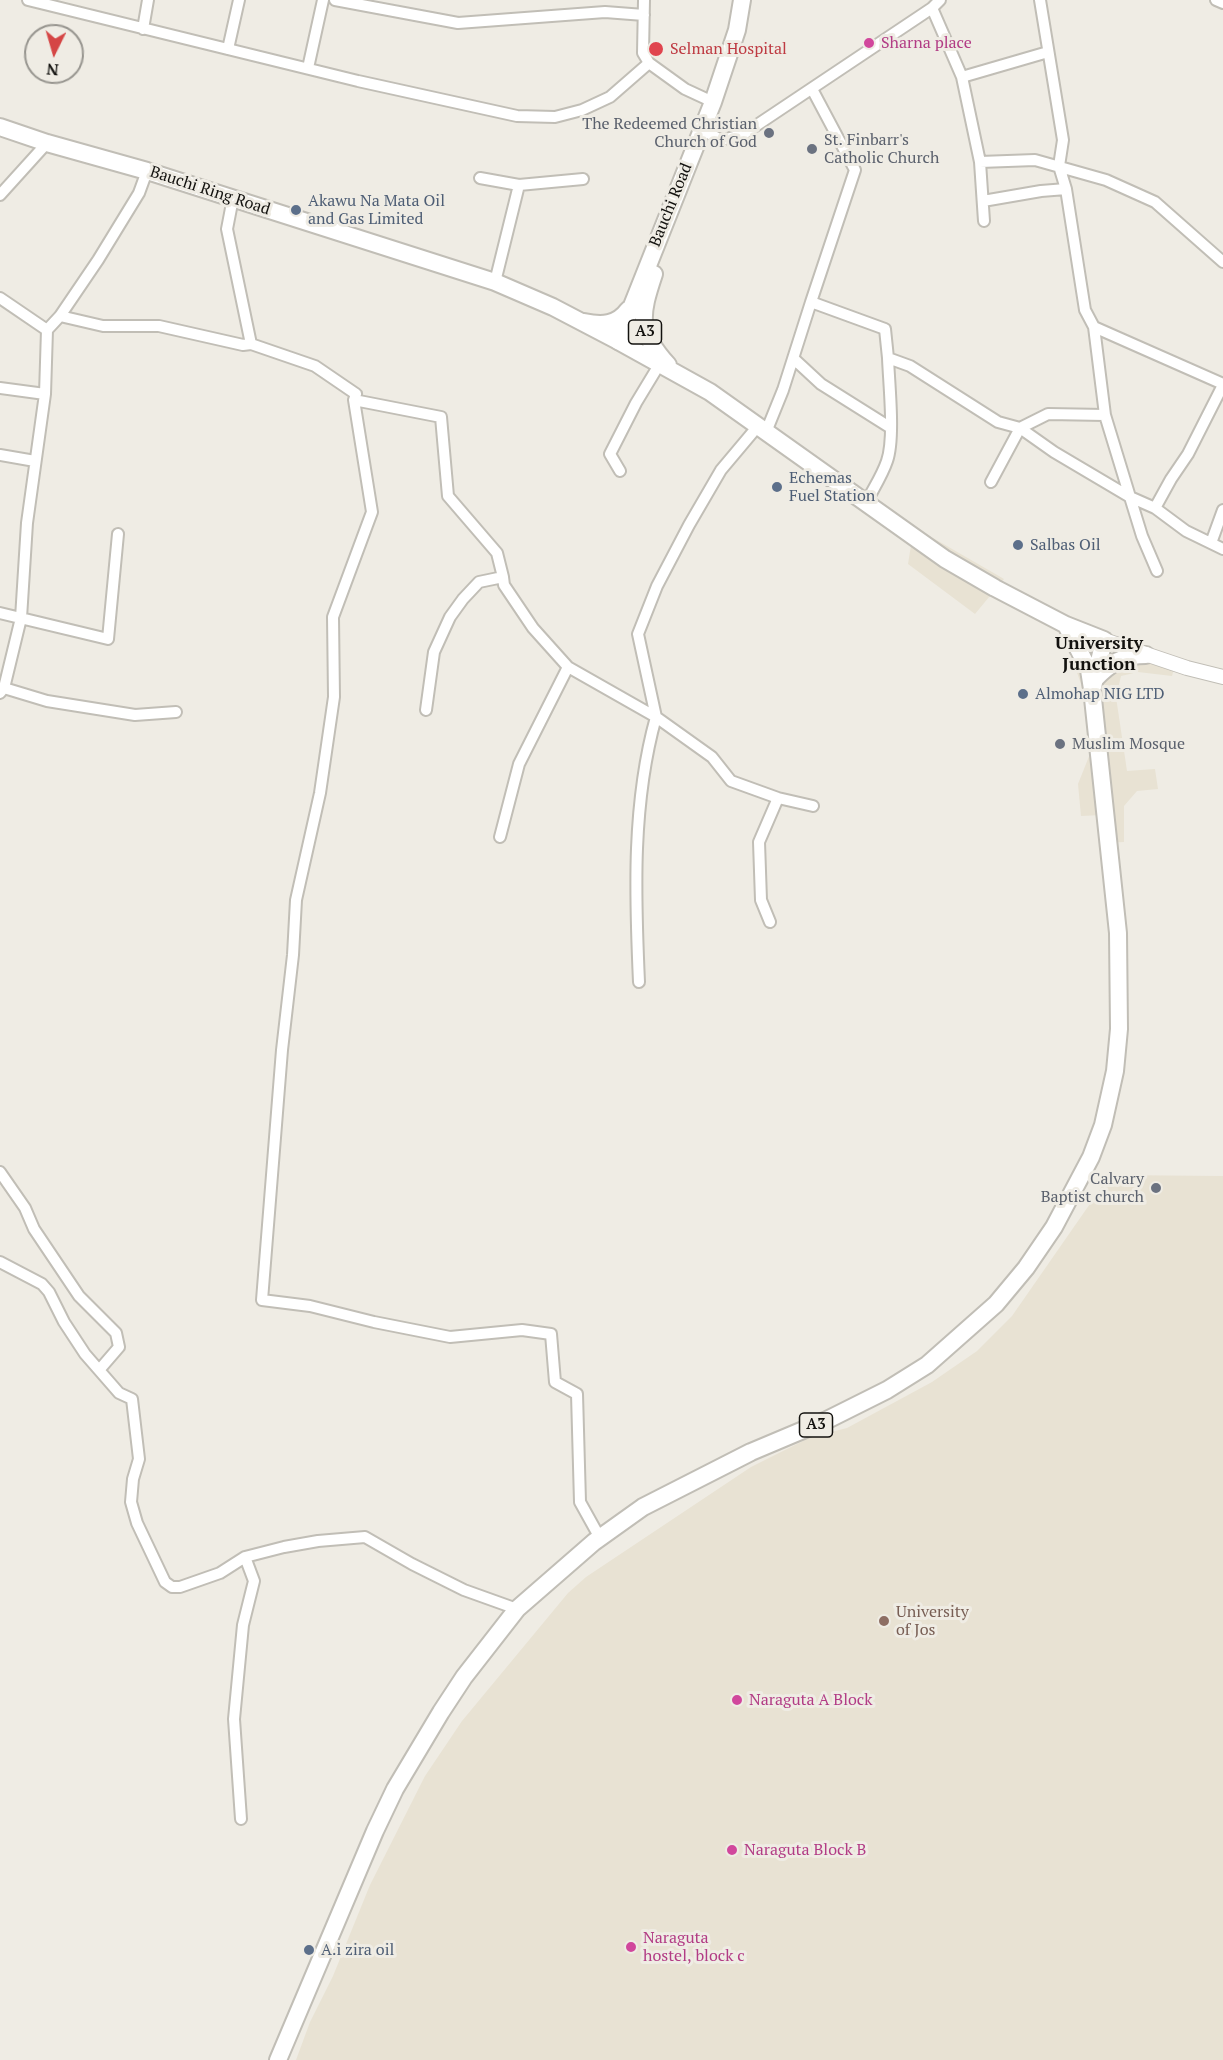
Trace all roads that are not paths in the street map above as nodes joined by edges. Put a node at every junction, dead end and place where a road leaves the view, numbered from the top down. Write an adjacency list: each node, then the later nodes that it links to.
1 (28, 0): 14 (street)
2 (148, 0): 14 (street)
3 (239, 0): 15 (street)
4 (323, 0): 18 (street)
5 (336, 0): 13 (street)
6 (644, 0): 13 (street)
7 (742, 0): 21 (main road, Bauchi Road / A3)
8 (752, 0): 23 (main road, Bauchi Road / A3)
9 (1040, 0): 16 (street)
10 (1216, 0): 11 (street)
11 (1223, 3)
12 (936, 4): 19 (street); 20 (street)
13 (644, 15): 17 (street)
14 (142, 29): 15 (street)
15 (228, 49): 18 (street)
16 (1048, 52): 19 (street); 26 (street)
17 (649, 63): 18 (street); 21 (street)
18 (308, 68)
19 (962, 77): 25 (street)
20 (812, 89): 23 (street); 39 (street)
21 (713, 102): 40 (main road, Bauchi Road / A3)
22 (0, 127): 24 (main road, Bauchi Ring Road)
23 (710, 134): 50 (main road, Bauchi Road / A3)
24 (47, 143): 27 (main road, Bauchi Ring Road); 32 (street)
25 (980, 162): 26 (street); 34 (street)
26 (1059, 166): 31 (street); 36 (street)
27 (147, 171): 33 (main road, Bauchi Ring Road); 41 (street)
28 (480, 178): 30 (street)
29 (583, 179): 30 (street)
30 (519, 185): 37 (street)
31 (1066, 189): 34 (street); 43 (street)
32 (0, 195)
33 (233, 198): 37 (main road, Bauchi Ring Road); 46 (street)
34 (982, 201): 35 (street)
35 (984, 222)
36 (1223, 262)
37 (495, 282): 42 (main road, Bauchi Ring Road)
38 (0, 298): 44 (street)
39 (811, 302): 47 (street); 48 (street)
40 (630, 307): 42 (main road, A3); 45 (main road, A3)
41 (60, 316): 44 (street); 46 (street)
42 (584, 322): 45 (main road, Bauchi Ring Road)
43 (1094, 327): 51 (street); 55 (street)
44 (47, 330): 53 (street)
45 (618, 341): 49 (main road, A3)
46 (251, 344): 54 (street)
47 (888, 358): 56 (street); 57 (street)
48 (794, 359): 56 (street); 58 (street)
49 (659, 365): 50 (main road, A3); 61 (street)
50 (675, 374): 58 (main road, A3)
51 (1223, 384): 65 (street)
52 (0, 388): 53 (street)
53 (45, 394): 60 (street)
54 (354, 400): 71 (street); 92 (street)
55 (1105, 415): 57 (street); 63 (street)
56 (891, 428): 64 (street)
57 (1020, 428): 62 (street); 63 (street)
58 (762, 429): 64 (main road, A3); 83 (street)
59 (0, 455): 60 (street)
60 (36, 461): 73 (street)
61 (620, 471)
62 (991, 482)
63 (1130, 497): 65 (street); 70 (street)
64 (866, 503): 74 (main road, A3)
65 (1155, 508): 68 (street)
66 (1223, 510): 68 (street)
67 (118, 534): 73 (street)
68 (1211, 543): 69 (street)
69 (1223, 549)
70 (1157, 571)
71 (503, 578): 77 (street); 81 (street)
72 (0, 613): 73 (street)
73 (21, 618): 80 (street)
74 (1066, 625): 75 (main road, A3); 79 (main road, A3)
75 (1098, 639): 76 (main road); 79 (main road, A3)
76 (1146, 655): 78 (main road); 79 (main road)
77 (568, 667): 83 (street); 86 (street)
78 (1223, 677)
79 (1092, 680): 92 (main road, A3)
80 (2, 691): 82 (street)
81 (426, 710)
82 (176, 712)
83 (656, 717): 84 (street); 88 (street)
84 (778, 798): 85 (street); 87 (street)
85 (813, 806)
86 (500, 837)
87 (770, 922)
88 (639, 982)
89 (0, 1172): 91 (street)
90 (0, 1262): 91 (street)
91 (100, 1369): 93 (street)
92 (600, 1538): 94 (main road, A3)
93 (245, 1557): 94 (street); 95 (street)
94 (517, 1609): 96 (main road, A3)
95 (242, 1819)
96 (278, 2060)

